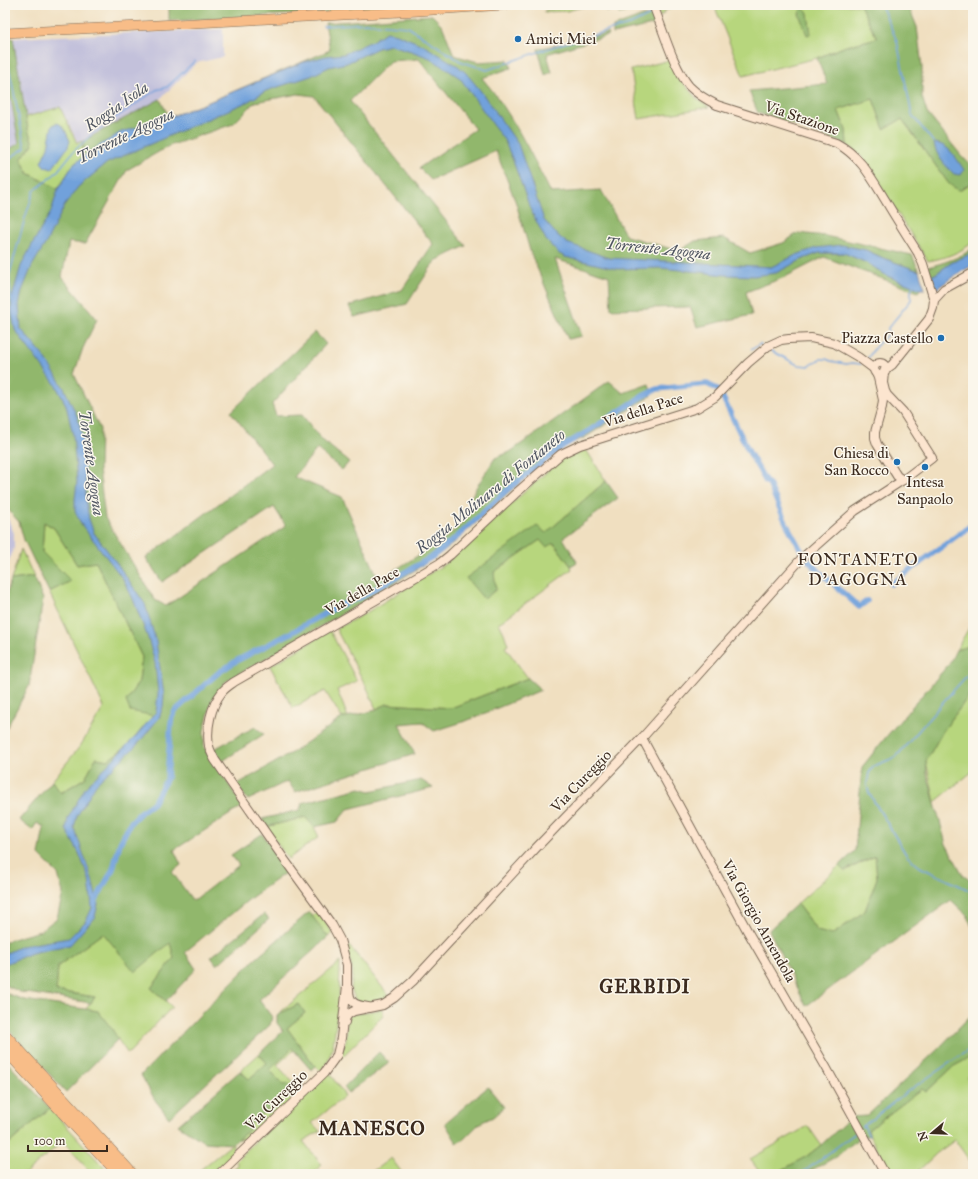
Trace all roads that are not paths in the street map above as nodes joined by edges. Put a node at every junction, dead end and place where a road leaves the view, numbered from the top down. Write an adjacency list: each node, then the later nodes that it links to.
1 (504, 5): 3 (main road)
2 (654, 9): 5 (main road, Via Stazione)
3 (5, 33)
4 (973, 273): 5 (main road)
5 (933, 296): 6 (main road)
6 (880, 369): 7 (main road); 7 (main road, Via Cureggio); 9 (main road, Via della Pace)
7 (903, 480): 8 (main road, Via Cureggio)
8 (642, 738): 11 (main road, Via Cureggio); 18 (main road, Via Giorgio Amendola)
9 (347, 965): 10 (main road, Via della Pace); 11 (main road)
10 (344, 1006): 11 (main road); 13 (main road, Via Cureggio)
11 (353, 1006): 13 (main road, Via Cureggio)
12 (5, 1035): 16 (highway)
13 (341, 1038): 17 (main road, Via Cureggio)
14 (5, 1049): 15 (highway)
15 (119, 1174)
16 (132, 1174)
17 (219, 1174)
18 (885, 1174)

